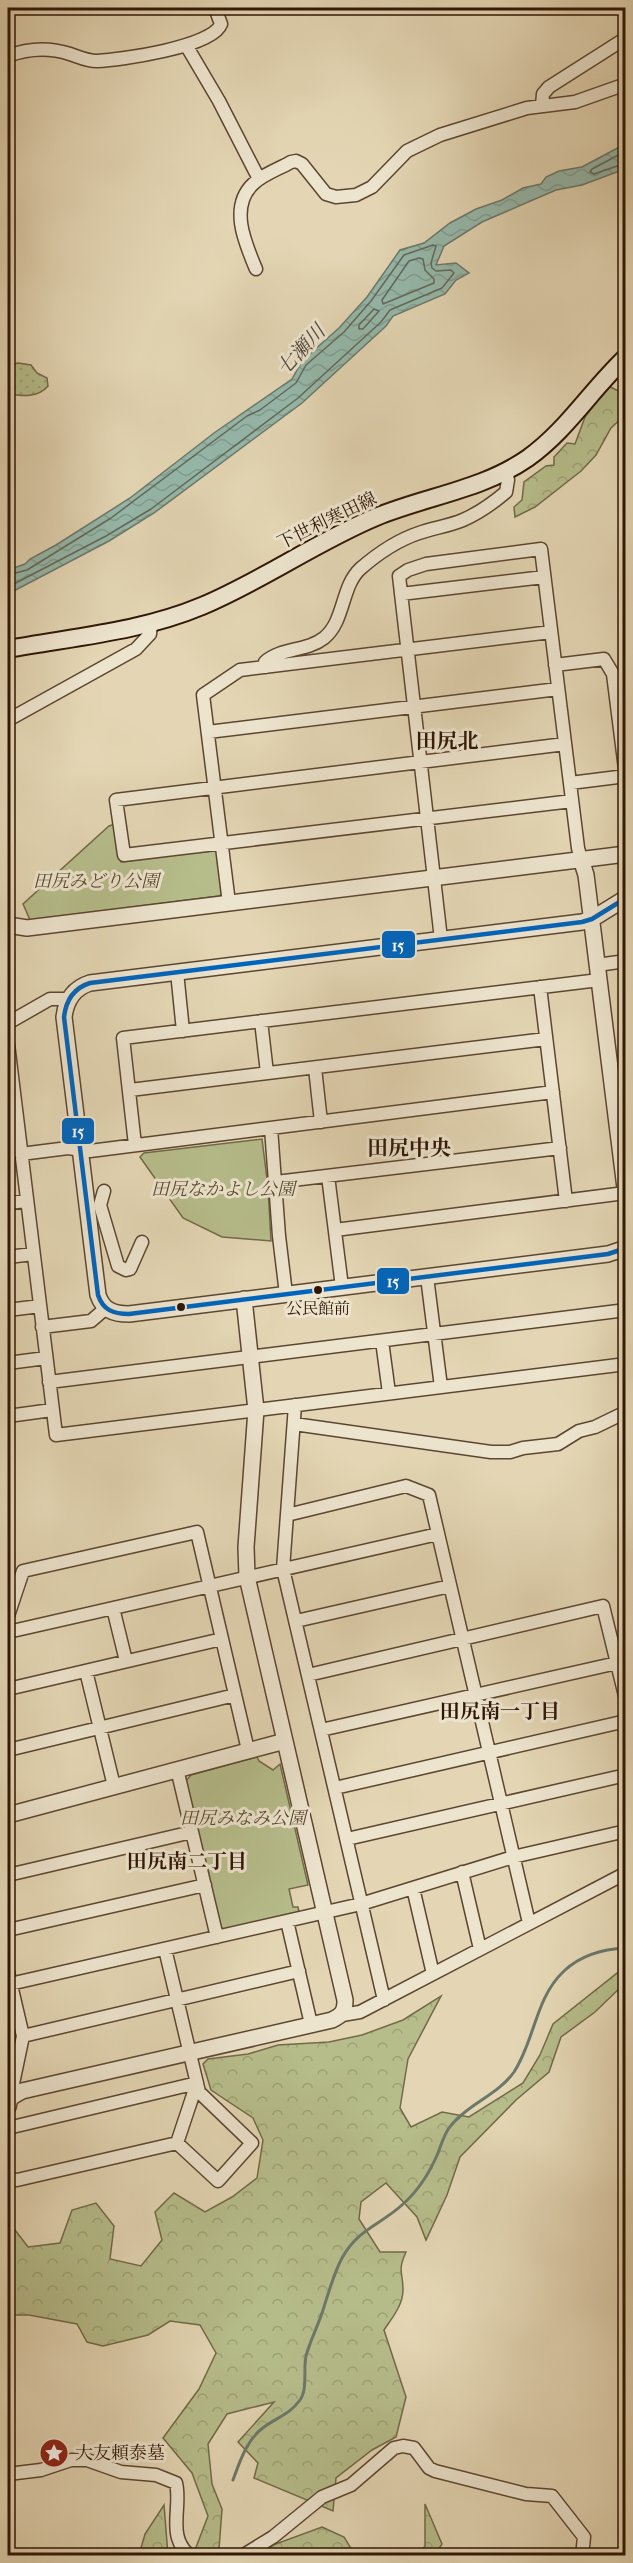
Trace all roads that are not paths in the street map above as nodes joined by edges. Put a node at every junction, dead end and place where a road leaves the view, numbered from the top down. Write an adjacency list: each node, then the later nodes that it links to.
1 (215, 8): 3 (street)
2 (626, 38): 6 (street)
3 (186, 45): 4 (street); 7 (street)
4 (8, 56)
5 (626, 84): 6 (street)
6 (542, 105): 7 (street)
7 (259, 179): 8 (street)
8 (256, 269)
9 (626, 357): 10 (main road, 下世利寒田線)
10 (506, 471): 13 (main road, 下世利寒田線); 18 (street)
11 (544, 577): 12 (street); 12 (street); 14 (street)
12 (401, 594): 16 (street)
13 (151, 624): 15 (main road, 下世利寒田線); 21 (street)
14 (551, 632): 16 (street); 17 (street)
15 (8, 649)
16 (408, 649): 18 (street); 20 (street)
17 (555, 665): 19 (street); 25 (street)
18 (266, 667): 22 (street)
19 (558, 689): 20 (street); 23 (street)
20 (414, 707): 22 (street); 24 (street)
21 (8, 720)
22 (208, 732): 27 (street)
23 (565, 744): 24 (street); 26 (street)
24 (421, 762): 27 (street); 29 (street)
25 (625, 776): 26 (street)
26 (570, 783): 28 (street)
27 (215, 788): 30 (street); 30 (street)
28 (572, 801): 29 (street); 32 (street)
29 (427, 819): 30 (street); 33 (street)
30 (222, 843): 35 (street)
31 (626, 854): 32 (street)
32 (581, 859): 33 (street); 36 (street)
33 (434, 877): 35 (street); 38 (street)
34 (626, 898): 36 (street)
35 (229, 903): 37 (street)
36 (592, 919): 38 (street); 41 (street)
37 (8, 925)
38 (441, 939): 40 (street)
39 (626, 961): 41 (street)
40 (177, 972): 43 (street); 46 (street)
41 (598, 972): 42 (street); 60 (street)
42 (540, 987): 44 (street); 47 (street)
43 (69, 999): 45 (street); 59 (street)
44 (261, 1021): 46 (street); 50 (street)
45 (8, 1023)
46 (183, 1031): 51 (street)
47 (546, 1039): 49 (street); 52 (street)
48 (8, 1044): 53 (street)
49 (315, 1068): 50 (street); 54 (street)
50 (267, 1074): 51 (street)
51 (130, 1090): 56 (street)
52 (553, 1092): 54 (street); 57 (street)
53 (10, 1093): 58 (street)
54 (321, 1122): 55 (street)
55 (271, 1128): 56 (street); 62 (street)
56 (135, 1145): 59 (street)
57 (560, 1148): 61 (street); 66 (street)
58 (16, 1149): 59 (street); 65 (street)
59 (80, 1150): 78 (street)
60 (623, 1153): 64 (street)
61 (328, 1176): 62 (street); 68 (street)
62 (276, 1182): 75 (street)
63 (104, 1191): 69 (street)
64 (625, 1194): 66 (street)
65 (27, 1201): 67 (street); 71 (street)
66 (566, 1201): 68 (street)
67 (8, 1203)
68 (335, 1230): 74 (street)
69 (142, 1242)
70 (626, 1248): 73 (street)
71 (33, 1254): 72 (street); 77 (street)
72 (8, 1257)
73 (427, 1276): 74 (street); 82 (street)
74 (342, 1287): 75 (street)
75 (286, 1294): 76 (street)
76 (244, 1299): 78 (street); 84 (street)
77 (40, 1306): 79 (street); 81 (street)
78 (106, 1308): 81 (street)
79 (8, 1310)
80 (626, 1310): 82 (street)
81 (42, 1327): 85 (street)
82 (434, 1334): 83 (street); 89 (street)
83 (382, 1341): 84 (street); 90 (street)
84 (251, 1357): 88 (street); 93 (street)
85 (46, 1358): 86 (street); 88 (street)
86 (8, 1363)
87 (626, 1364): 89 (street)
88 (49, 1383): 92 (street)
89 (441, 1387): 90 (street)
90 (389, 1393): 91 (street)
91 (295, 1405): 93 (street); 96 (street)
92 (52, 1410): 93 (street); 95 (street)
93 (256, 1410): 100 (street)
94 (626, 1412): 96 (street)
95 (8, 1416)
96 (294, 1424): 97 (street)
97 (287, 1515): 98 (street); 99 (street)
98 (438, 1533): 99 (street); 102 (street)
99 (284, 1569): 100 (street); 105 (street)
100 (247, 1577): 101 (street); 120 (street)
101 (210, 1586): 103 (street); 104 (street); 107 (street)
102 (450, 1586): 105 (street); 108 (street)
103 (113, 1608): 106 (street); 109 (street)
104 (8, 1616)
105 (296, 1621): 112 (street)
106 (8, 1632)
107 (222, 1639): 109 (street); 114 (street)
108 (462, 1639): 110 (street); 112 (street); 115 (street)
109 (126, 1661): 111 (street)
110 (617, 1662): 115 (street); 116 (street)
111 (86, 1671): 113 (street); 118 (street)
112 (308, 1675): 119 (street)
113 (8, 1689)
114 (235, 1695): 118 (street); 122 (street)
115 (476, 1695): 119 (street); 123 (street)
116 (626, 1700)
117 (626, 1721): 123 (street)
118 (100, 1728): 121 (street); 126 (street)
119 (321, 1730): 127 (street)
120 (285, 1741): 122 (street); 140 (street)
121 (8, 1750)
122 (248, 1750): 124 (street)
123 (489, 1753): 127 (street); 128 (street)
124 (177, 1769): 126 (street); 131 (street)
125 (626, 1775): 128 (street)
126 (114, 1786): 129 (street)
127 (334, 1788): 132 (street)
128 (501, 1803): 132 (street); 133 (street)
129 (8, 1815)
130 (626, 1831): 133 (street)
131 (192, 1832): 136 (street); 137 (street)
132 (347, 1839): 139 (street)
133 (513, 1857): 134 (street); 142 (street)
134 (462, 1872): 138 (street); 146 (street)
135 (626, 1873): 142 (street)
136 (8, 1875)
137 (205, 1885): 143 (street); 144 (street)
138 (413, 1888): 139 (street); 148 (street)
139 (361, 1904): 140 (street); 151 (street)
140 (325, 1912): 141 (street); 152 (street)
141 (287, 1921): 144 (street); 147 (street)
142 (529, 1923): 146 (street)
143 (8, 1930)
144 (217, 1937): 145 (street)
145 (165, 1949): 149 (street); 150 (street)
146 (480, 1949): 148 (street)
147 (299, 1971): 150 (street); 153 (street)
148 (433, 1974): 151 (street)
149 (9, 1978): 154 (street)
150 (177, 2000): 154 (street); 155 (street)
151 (384, 2000): 152 (street)
152 (342, 2015): 153 (street)
153 (311, 2024): 155 (street)
154 (23, 2036): 157 (street)
155 (189, 2052): 156 (street); 157 (street)
156 (197, 2083): 158 (street); 159 (street); 159 (street)
157 (9, 2103)
158 (8, 2128)
159 (177, 2143): 160 (street)
160 (8, 2179)
161 (8, 2474): 162 (street)
162 (190, 2556)
163 (242, 2556): 164 (street)
164 (582, 2556)

